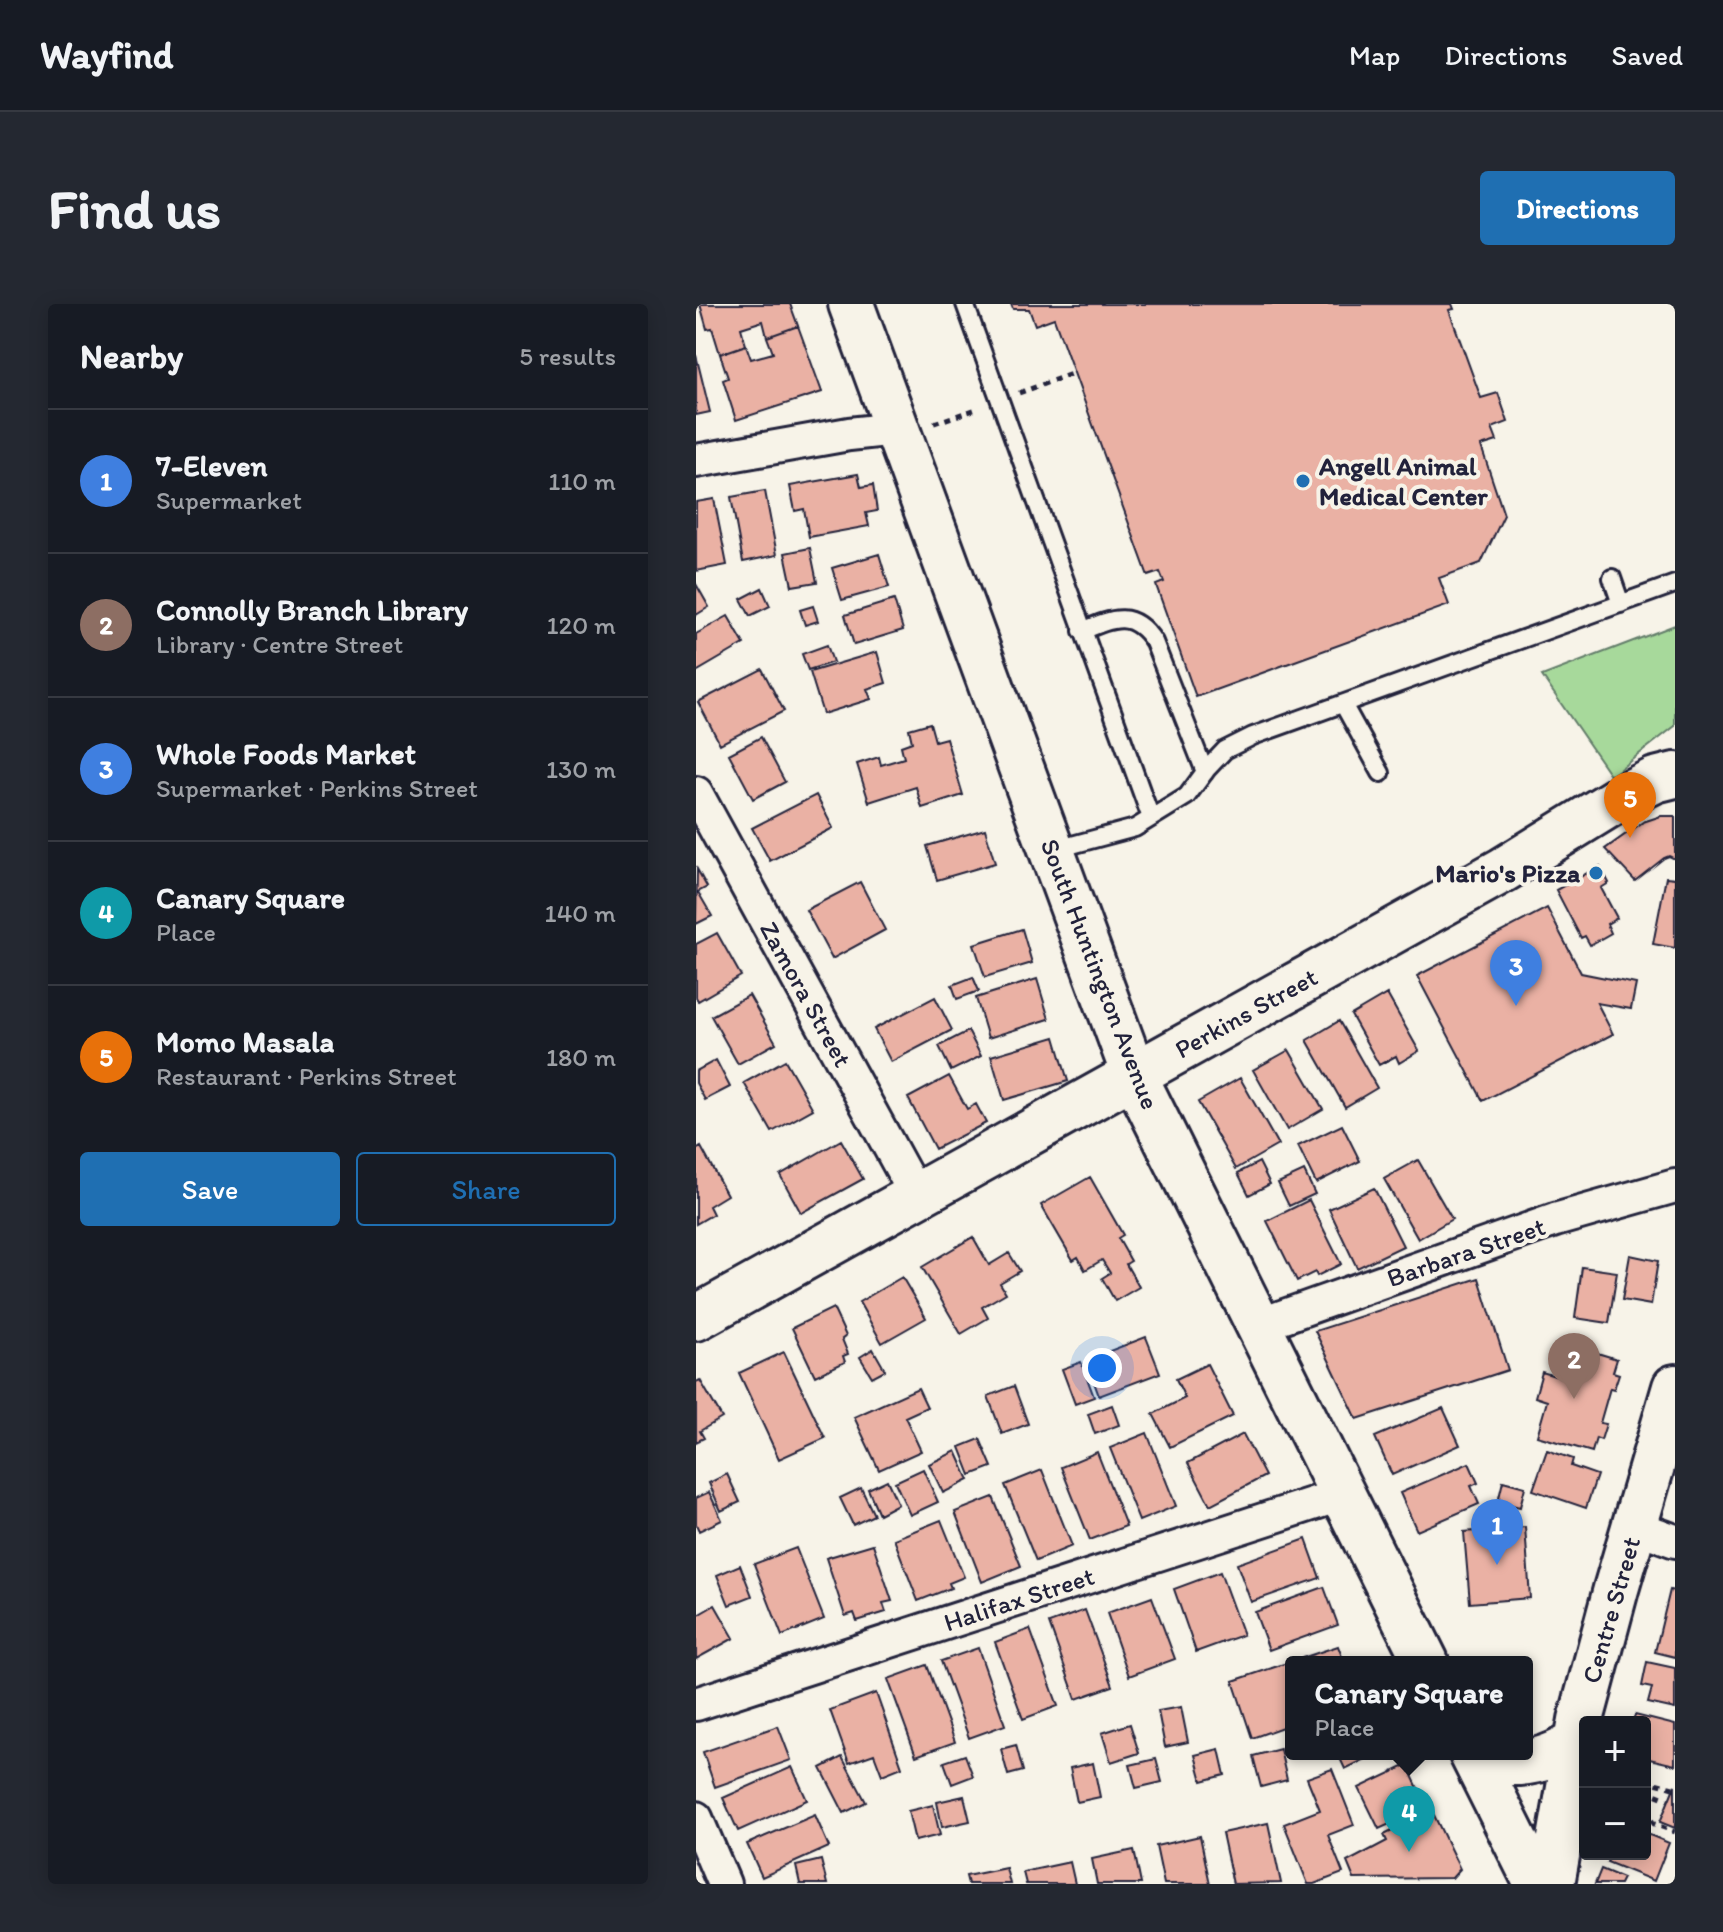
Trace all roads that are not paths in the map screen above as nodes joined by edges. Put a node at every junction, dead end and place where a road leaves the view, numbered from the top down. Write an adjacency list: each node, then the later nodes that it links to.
1 (851, 304): 3 (main road, South Huntington Avenue)
2 (965, 304): 8 (lane)
3 (915, 426): 4 (street); 17 (main road, South Huntington Avenue)
4 (696, 461)
5 (1612, 578): 7 (lane)
6 (1675, 584): 7 (lane)
7 (1621, 604): 9 (lane)
8 (1082, 631): 11 (lane); 16 (lane)
9 (1343, 704): 11 (lane); 12 (lane)
10 (1675, 752): 15 (main road, Perkins Street)
11 (1205, 772): 16 (lane)
12 (1381, 773)
13 (1675, 775): 15 (main road, Perkins Street)
14 (696, 793): 20 (street, Zamora Street)
15 (1625, 795): 18 (main road, Perkins Street)
16 (1151, 818): 17 (lane)
17 (1052, 851): 18 (main road, South Huntington Avenue)
18 (1134, 1075): 20 (main road, Perkins Street); 22 (main road, South Huntington Avenue)
19 (1675, 1186): 22 (street, Barbara Street)
20 (916, 1195): 21 (main road, Perkins Street)
21 (696, 1318)
22 (1259, 1325): 24 (main road, South Huntington Avenue)
23 (1675, 1387): 25 (main road, Centre Street)
24 (1343, 1494): 27 (main road, South Huntington Avenue); 28 (street, Halifax Street)
25 (1634, 1526): 26 (street); 29 (main road, Centre Street)
26 (1675, 1541)
27 (1423, 1656)
28 (696, 1704)
29 (1577, 1742): 31 (main road); 35 (main road, Centre Street)
30 (1475, 1760): 34 (main road)
31 (1489, 1760)
32 (696, 1818): 33 (street)
33 (724, 1884)
34 (1537, 1884)
35 (1552, 1884)

